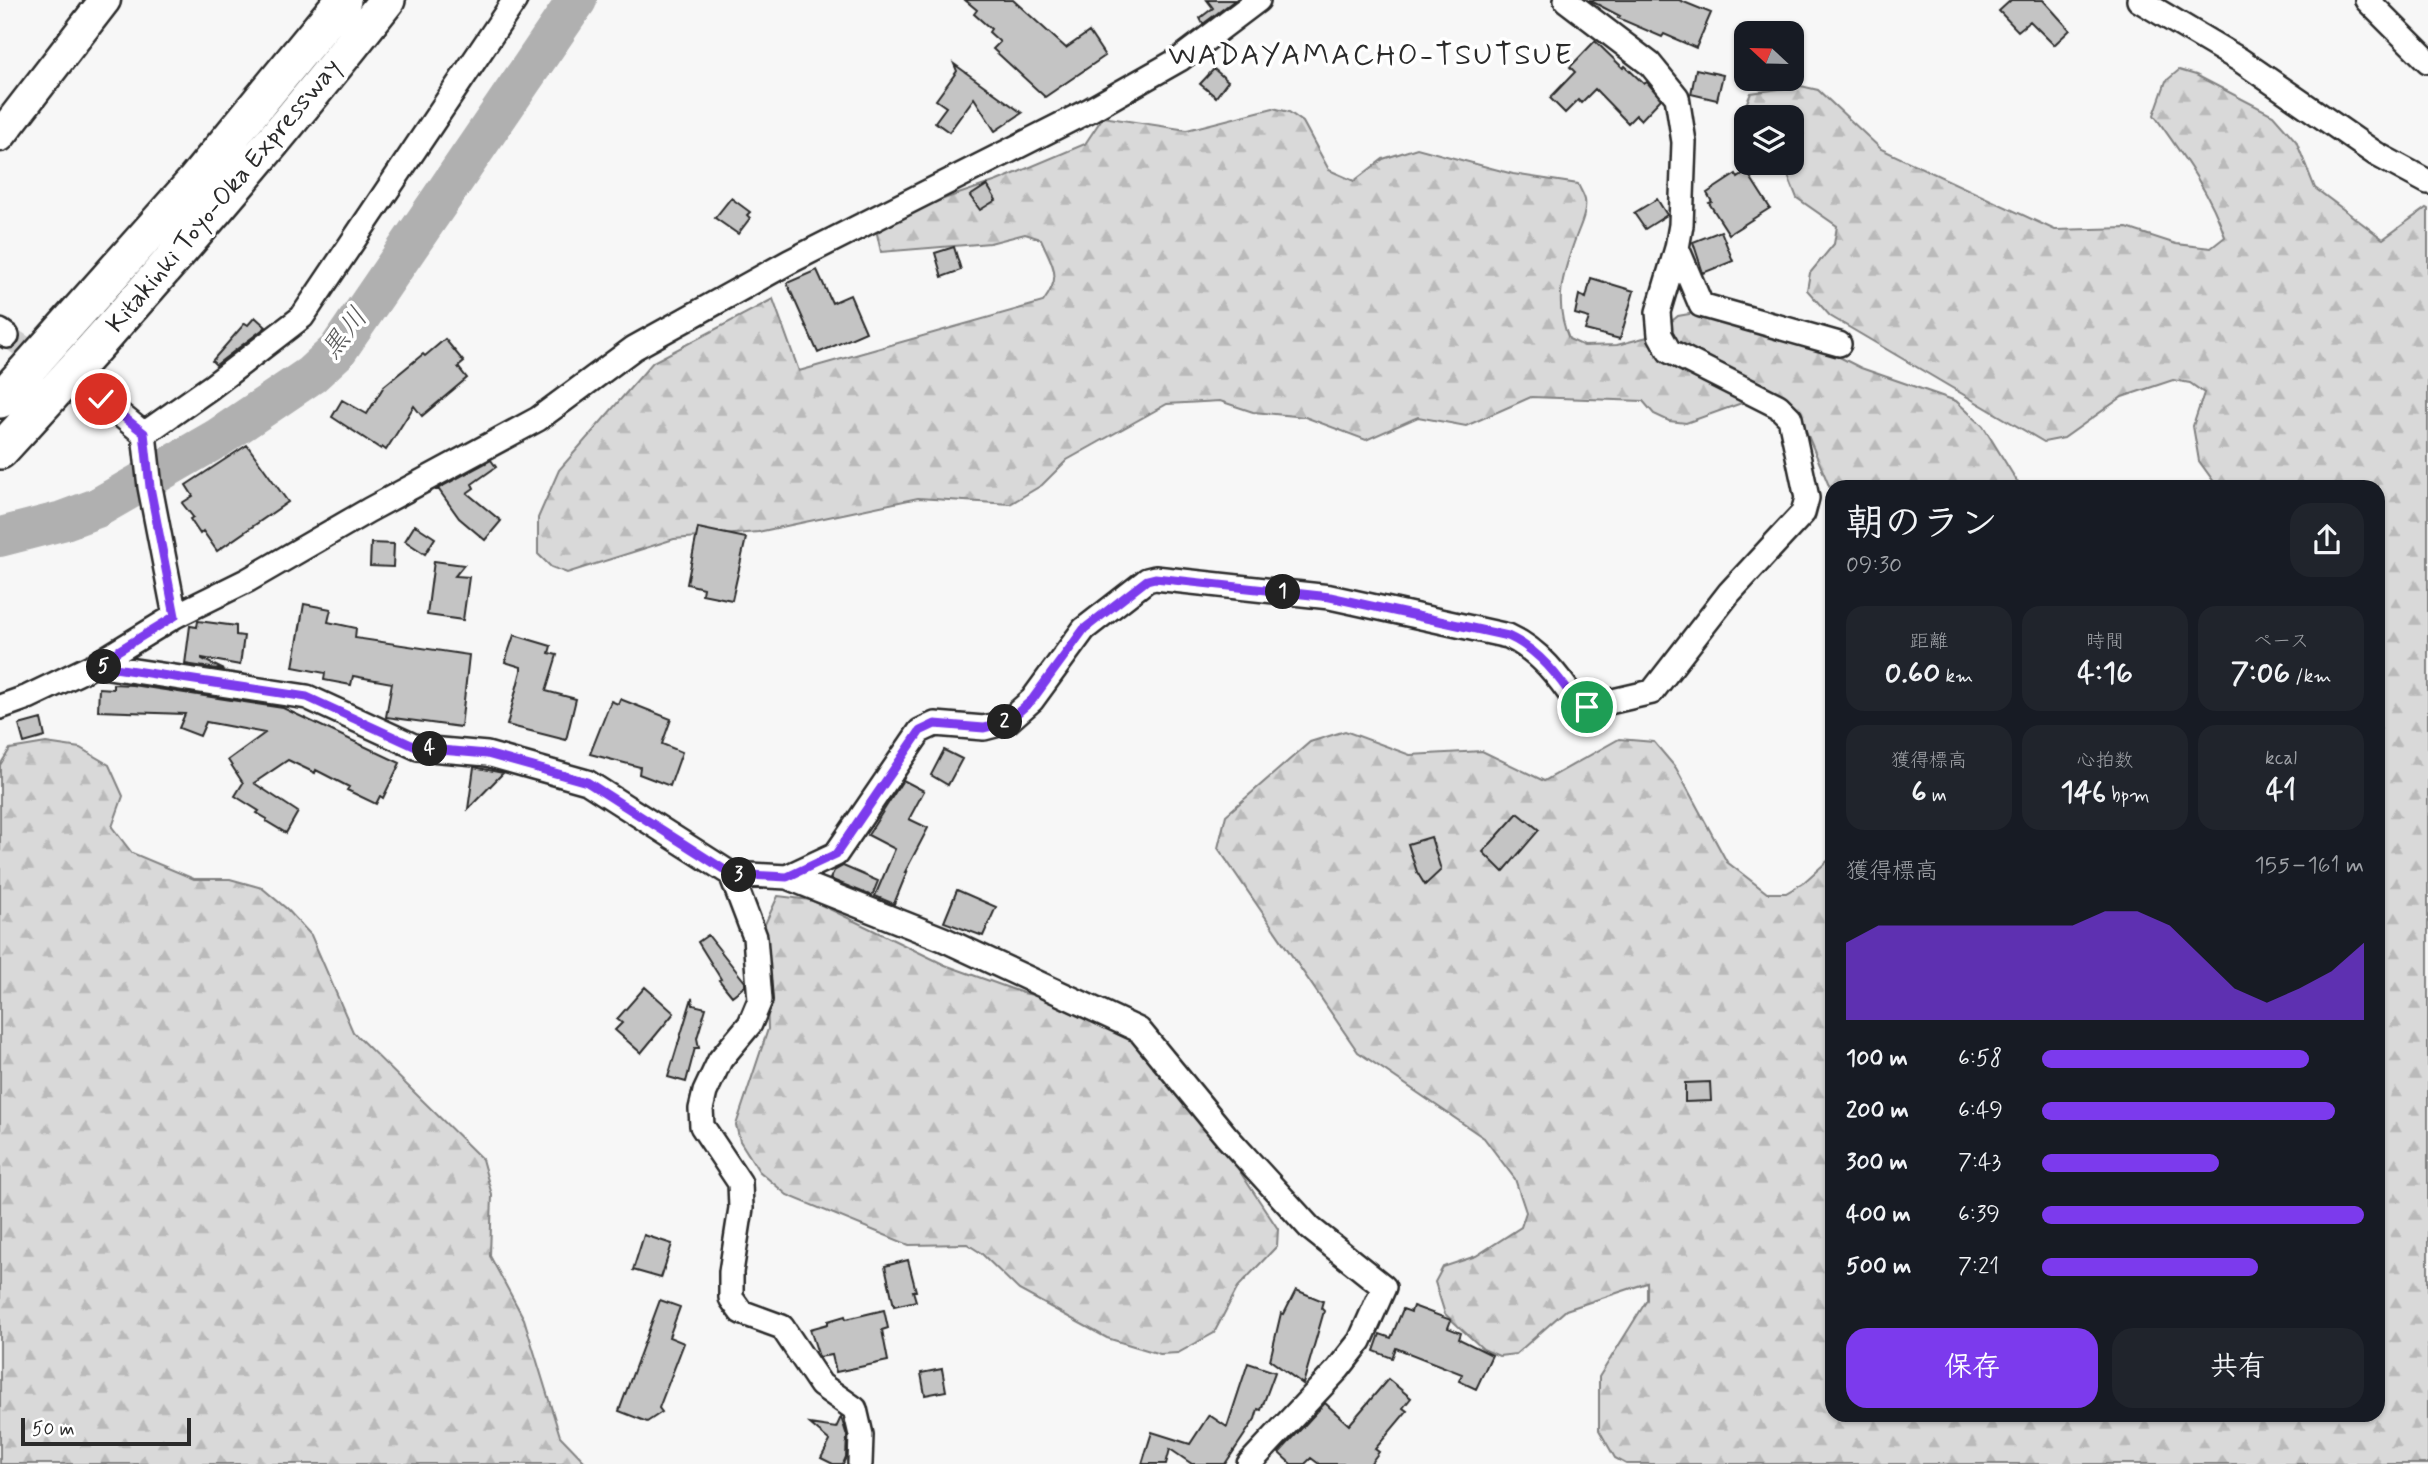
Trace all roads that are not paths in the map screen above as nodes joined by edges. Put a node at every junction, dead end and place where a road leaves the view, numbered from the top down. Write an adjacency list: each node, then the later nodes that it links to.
1 (105, 0): 10 (main road)
2 (343, 0): 15 (highway, Kitakinki Toyo-Oka Expressway)
3 (387, 0): 17 (highway, Kitakinki Toyo-Oka Expressway)
4 (514, 0): 16 (street)
5 (1258, 0): 18 (street)
6 (1566, 0): 12 (street)
7 (2139, 0): 11 (street)
8 (2367, 0): 9 (street)
9 (2428, 61)
10 (0, 136)
11 (2428, 182)
12 (1677, 248): 13 (street); 22 (street)
13 (1839, 344)
14 (101, 399): 16 (street)
15 (0, 400)
16 (144, 433): 18 (street)
17 (0, 451)
18 (175, 616): 19 (street)
19 (95, 665): 20 (street); 21 (street)
20 (0, 707)
21 (731, 874): 22 (street); 23 (street)
22 (787, 877): 24 (street)
23 (860, 1464)
24 (1249, 1464)

